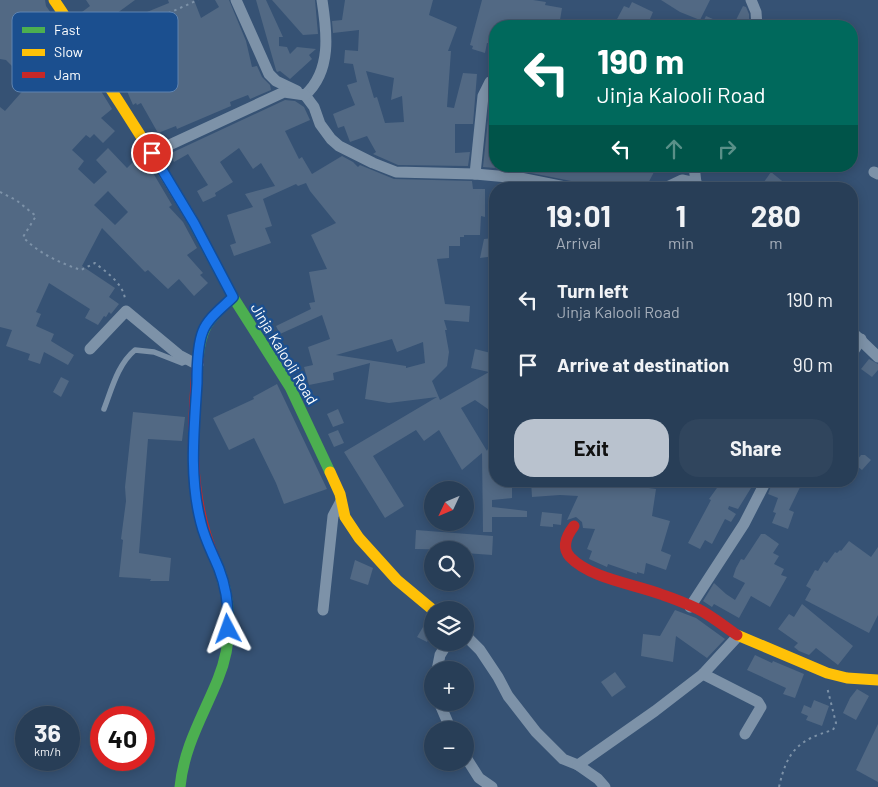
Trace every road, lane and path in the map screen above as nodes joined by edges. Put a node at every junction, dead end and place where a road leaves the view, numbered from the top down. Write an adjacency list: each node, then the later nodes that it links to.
1 (54, 0): 6 (street, Jinja Kalooli Road)
2 (198, 0): 7 (path)
3 (236, 0): 11 (street)
4 (322, 0): 11 (street)
5 (751, 0): 8 (street)
6 (63, 12)
7 (173, 12)
8 (757, 20)
9 (489, 84): 13 (street)
10 (113, 92): 12 (street, Jinja Kalooli Road)
11 (305, 95): 12 (street); 13 (street)
12 (152, 153): 16 (street, Jinja Kalooli Road)
13 (475, 174): 14 (street)
14 (540, 182)
15 (0, 192): 17 (path)
16 (233, 297): 22 (street); 25 (street, Jinja Kalooli Road)
17 (126, 311): 20 (street); 22 (street)
18 (860, 339): 19 (street); 21 (street)
19 (858, 343)
20 (90, 349)
21 (878, 357)
22 (193, 363): 23 (lane); 38 (street)
23 (104, 409)
24 (763, 487): 28 (street)
25 (341, 500): 27 (street, Jinja Kalooli Road); 29 (street)
26 (574, 526): 28 (street)
27 (424, 602)
28 (690, 607): 30 (street)
29 (323, 610)
30 (738, 636): 32 (street); 33 (street)
31 (474, 644): 36 (street)
32 (824, 672): 34 (street); 41 (path)
33 (703, 674): 35 (street); 36 (street)
34 (878, 680)
35 (745, 734)
36 (578, 765): 40 (street)
37 (474, 770): 39 (street)
38 (180, 787)
39 (492, 787)
40 (605, 787)
41 (779, 787)

